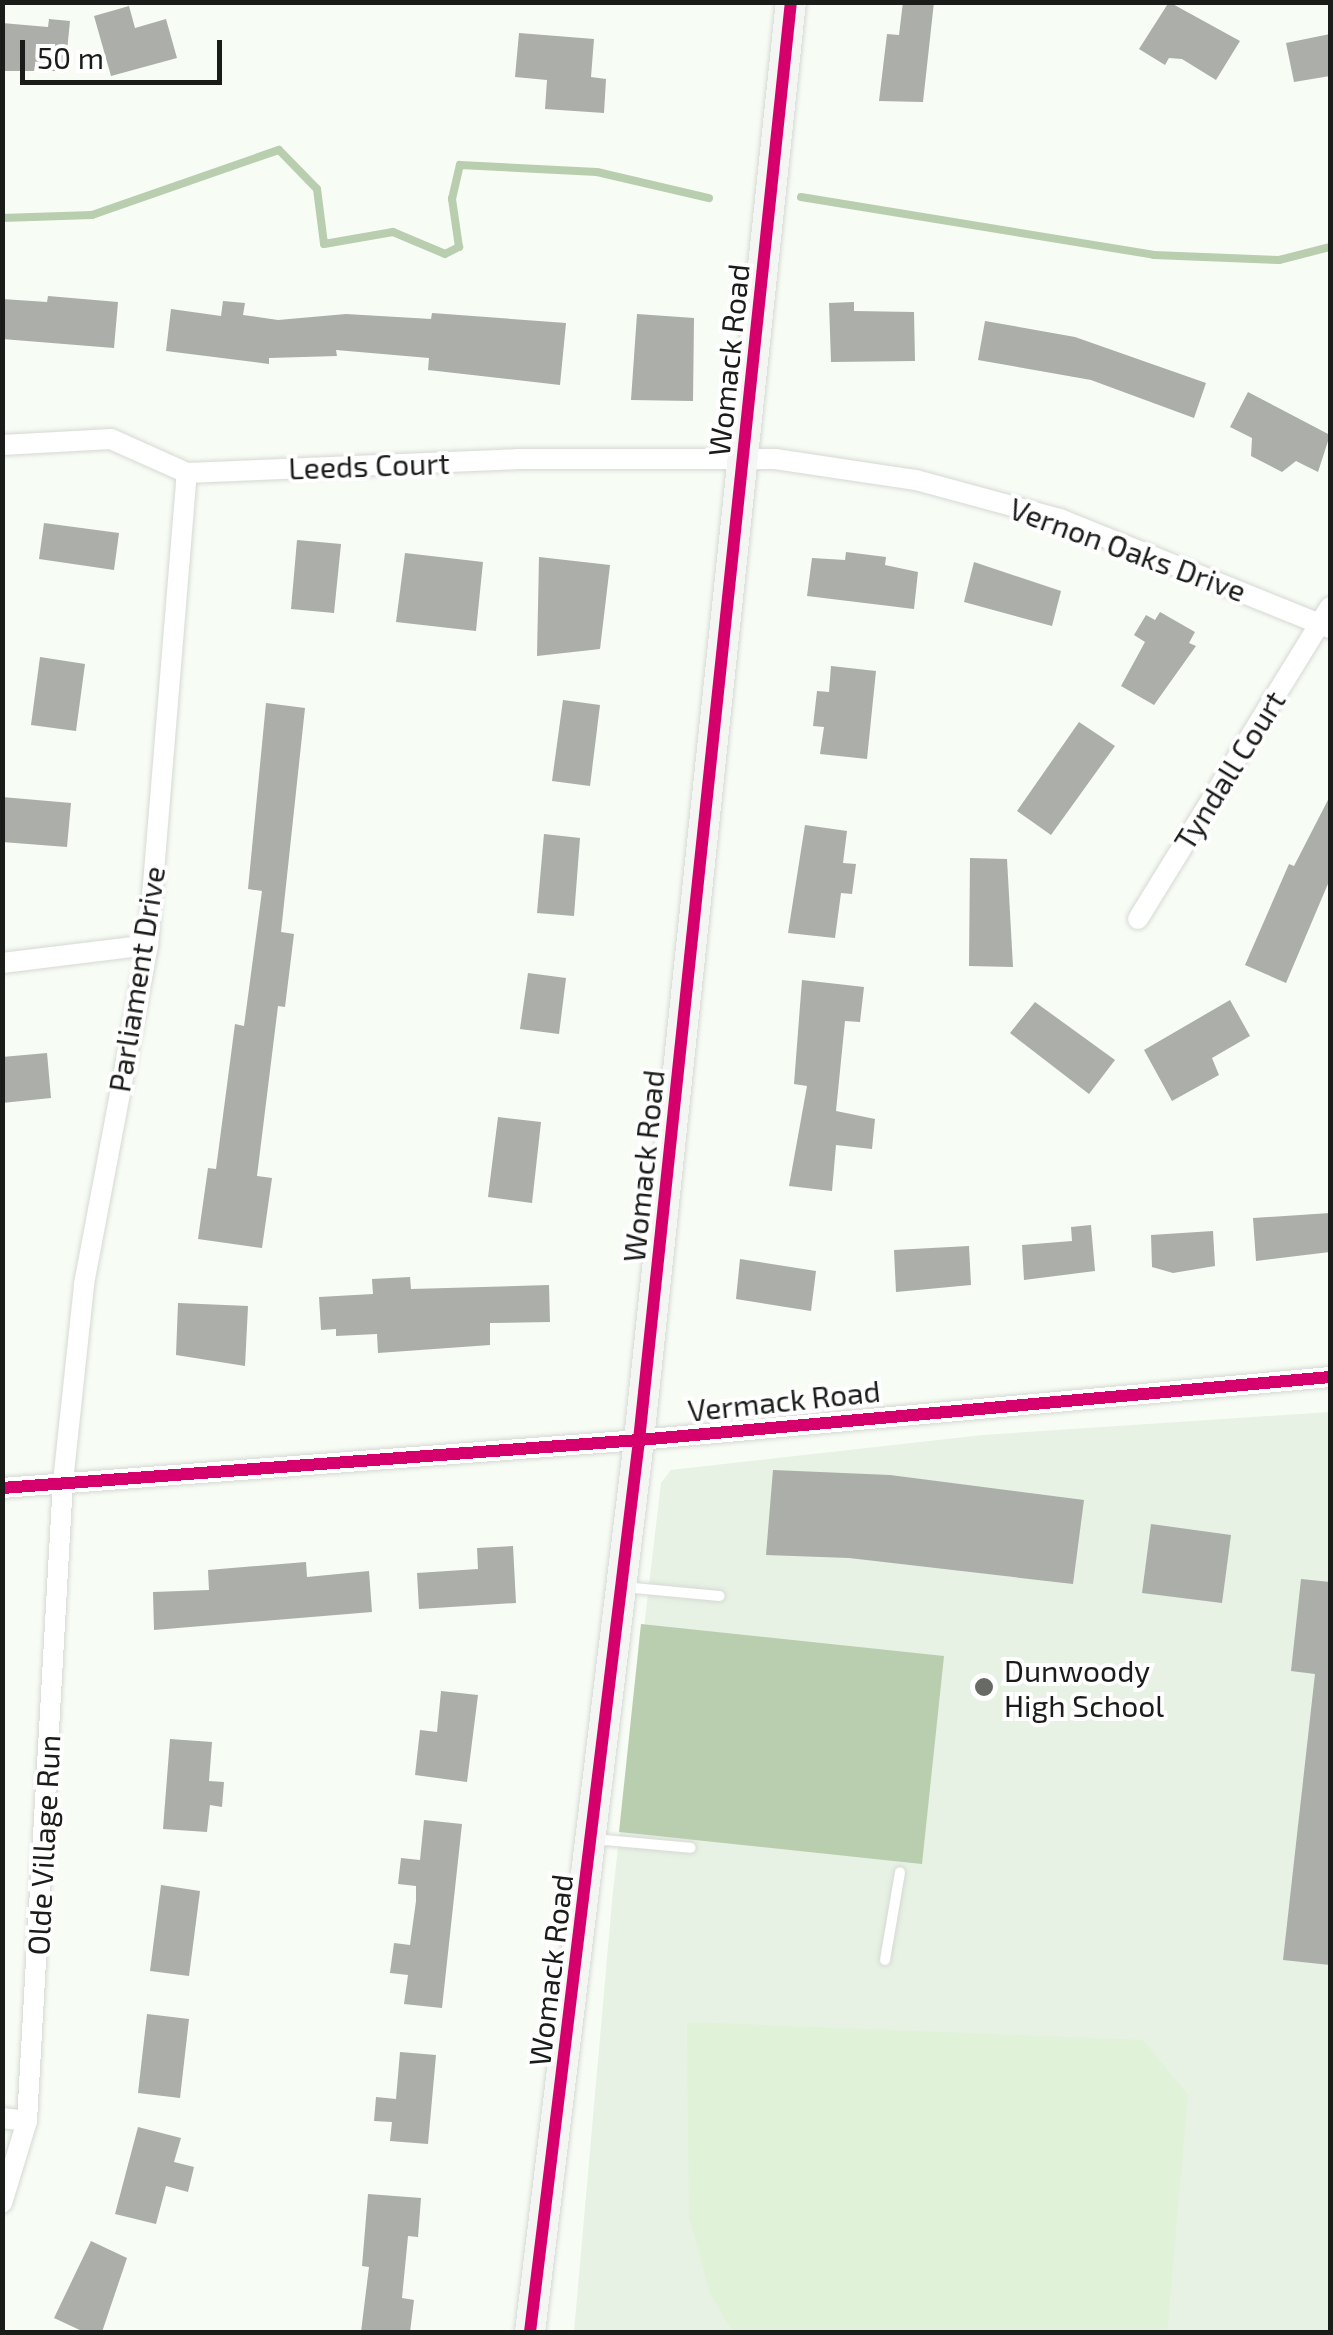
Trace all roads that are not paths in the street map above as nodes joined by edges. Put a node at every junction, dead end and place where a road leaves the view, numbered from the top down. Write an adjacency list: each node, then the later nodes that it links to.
1 (791, 2): 3 (street, Womack Road)
2 (2, 445): 4 (street, Leeds Court)
3 (743, 456): 4 (street, Leeds Court); 5 (street, Vernon Oaks Drive); 10 (street, Womack Road)
4 (187, 473): 7 (street, Parliament Drive)
5 (1328, 619): 6 (street, Tyndall Court)
6 (1138, 919)
7 (148, 945): 8 (street); 11 (street, Parliament Drive)
8 (2, 963)
9 (1330, 1377): 10 (street, Vermack Road)
10 (639, 1440): 11 (street, Vermack Road); 13 (street, Womack Road)
11 (63, 1482): 12 (street, Vermack Road); 20 (street, Olde Village Run)
12 (2, 1488)
13 (622, 1587): 14 (lane); 15 (street, Womack Road)
14 (720, 1596)
15 (592, 1839): 16 (lane); 22 (street, Womack Road)
16 (691, 1848)
17 (900, 1872): 18 (lane)
18 (885, 1960)
19 (2, 2118): 20 (street)
20 (27, 2121): 21 (street, Olde Village Run)
21 (2, 2203)
22 (530, 2332)

